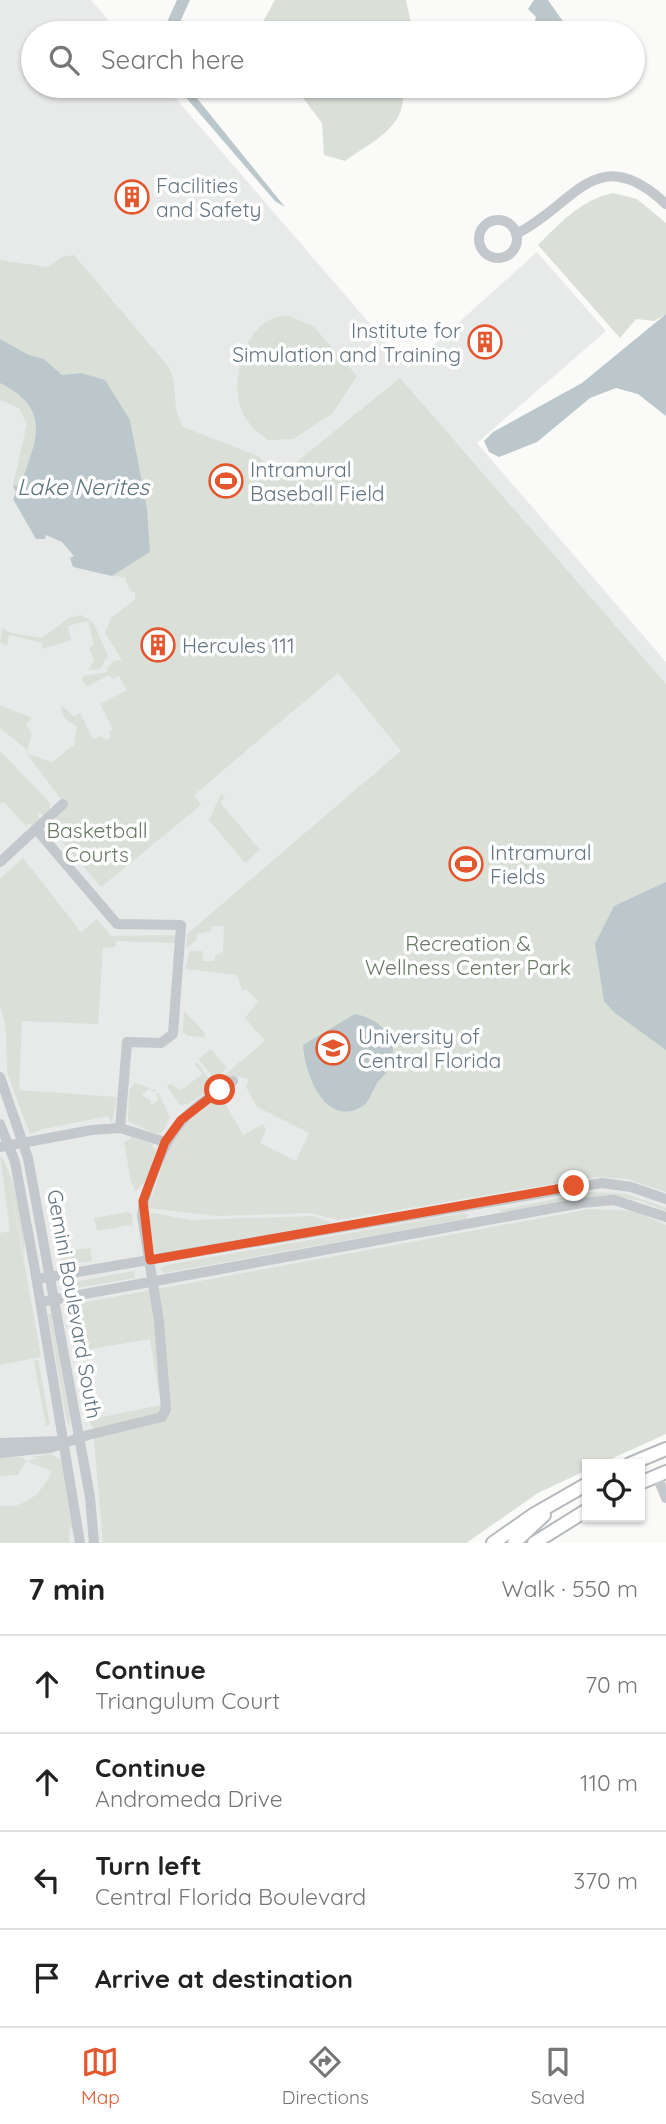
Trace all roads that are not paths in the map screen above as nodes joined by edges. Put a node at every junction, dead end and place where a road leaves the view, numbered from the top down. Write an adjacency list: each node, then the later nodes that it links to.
1 (666, 204): 2 (street)
2 (516, 234)
3 (63, 804): 4 (street)
4 (36, 829): 5 (street); 9 (street)
5 (0, 862)
6 (0, 1077): 12 (street, Gemini Boulevard South)
7 (233, 1081): 11 (street)
8 (0, 1124): 10 (street, Gemini Boulevard South)
9 (120, 1128): 11 (street); 12 (street)
10 (4, 1142): 12 (street); 17 (street, Gemini Boulevard South)
11 (165, 1142): 15 (street)
12 (23, 1143): 16 (street, Gemini Boulevard South)
13 (666, 1199): 15 (street)
14 (666, 1217): 18 (street)
15 (150, 1260): 16 (street); 18 (street)
16 (51, 1277): 17 (street); 19 (street, Gemini Boulevard South)
17 (37, 1279): 20 (street, Gemini Boulevard South)
18 (153, 1282): 19 (street); 21 (street)
19 (55, 1299): 20 (street); 21 (street, Gemini Boulevard South)
20 (41, 1302): 22 (street, Gemini Boulevard South)
21 (79, 1439): 22 (street); 33 (street, Gemini Boulevard South)
22 (65, 1441): 23 (street); 25 (street); 32 (street, Gemini Boulevard South)
23 (0, 1443)
24 (666, 1449): 26 (main road)
25 (0, 1452)
26 (642, 1459)
27 (661, 1474): 30 (street)
28 (582, 1487): 29 (main road)
29 (562, 1497): 34 (main road); 35 (main road)
30 (666, 1498)
31 (582, 1513): 36 (main road)
32 (80, 1543)
33 (94, 1543)
34 (493, 1543)
35 (514, 1543)
36 (534, 1543)

